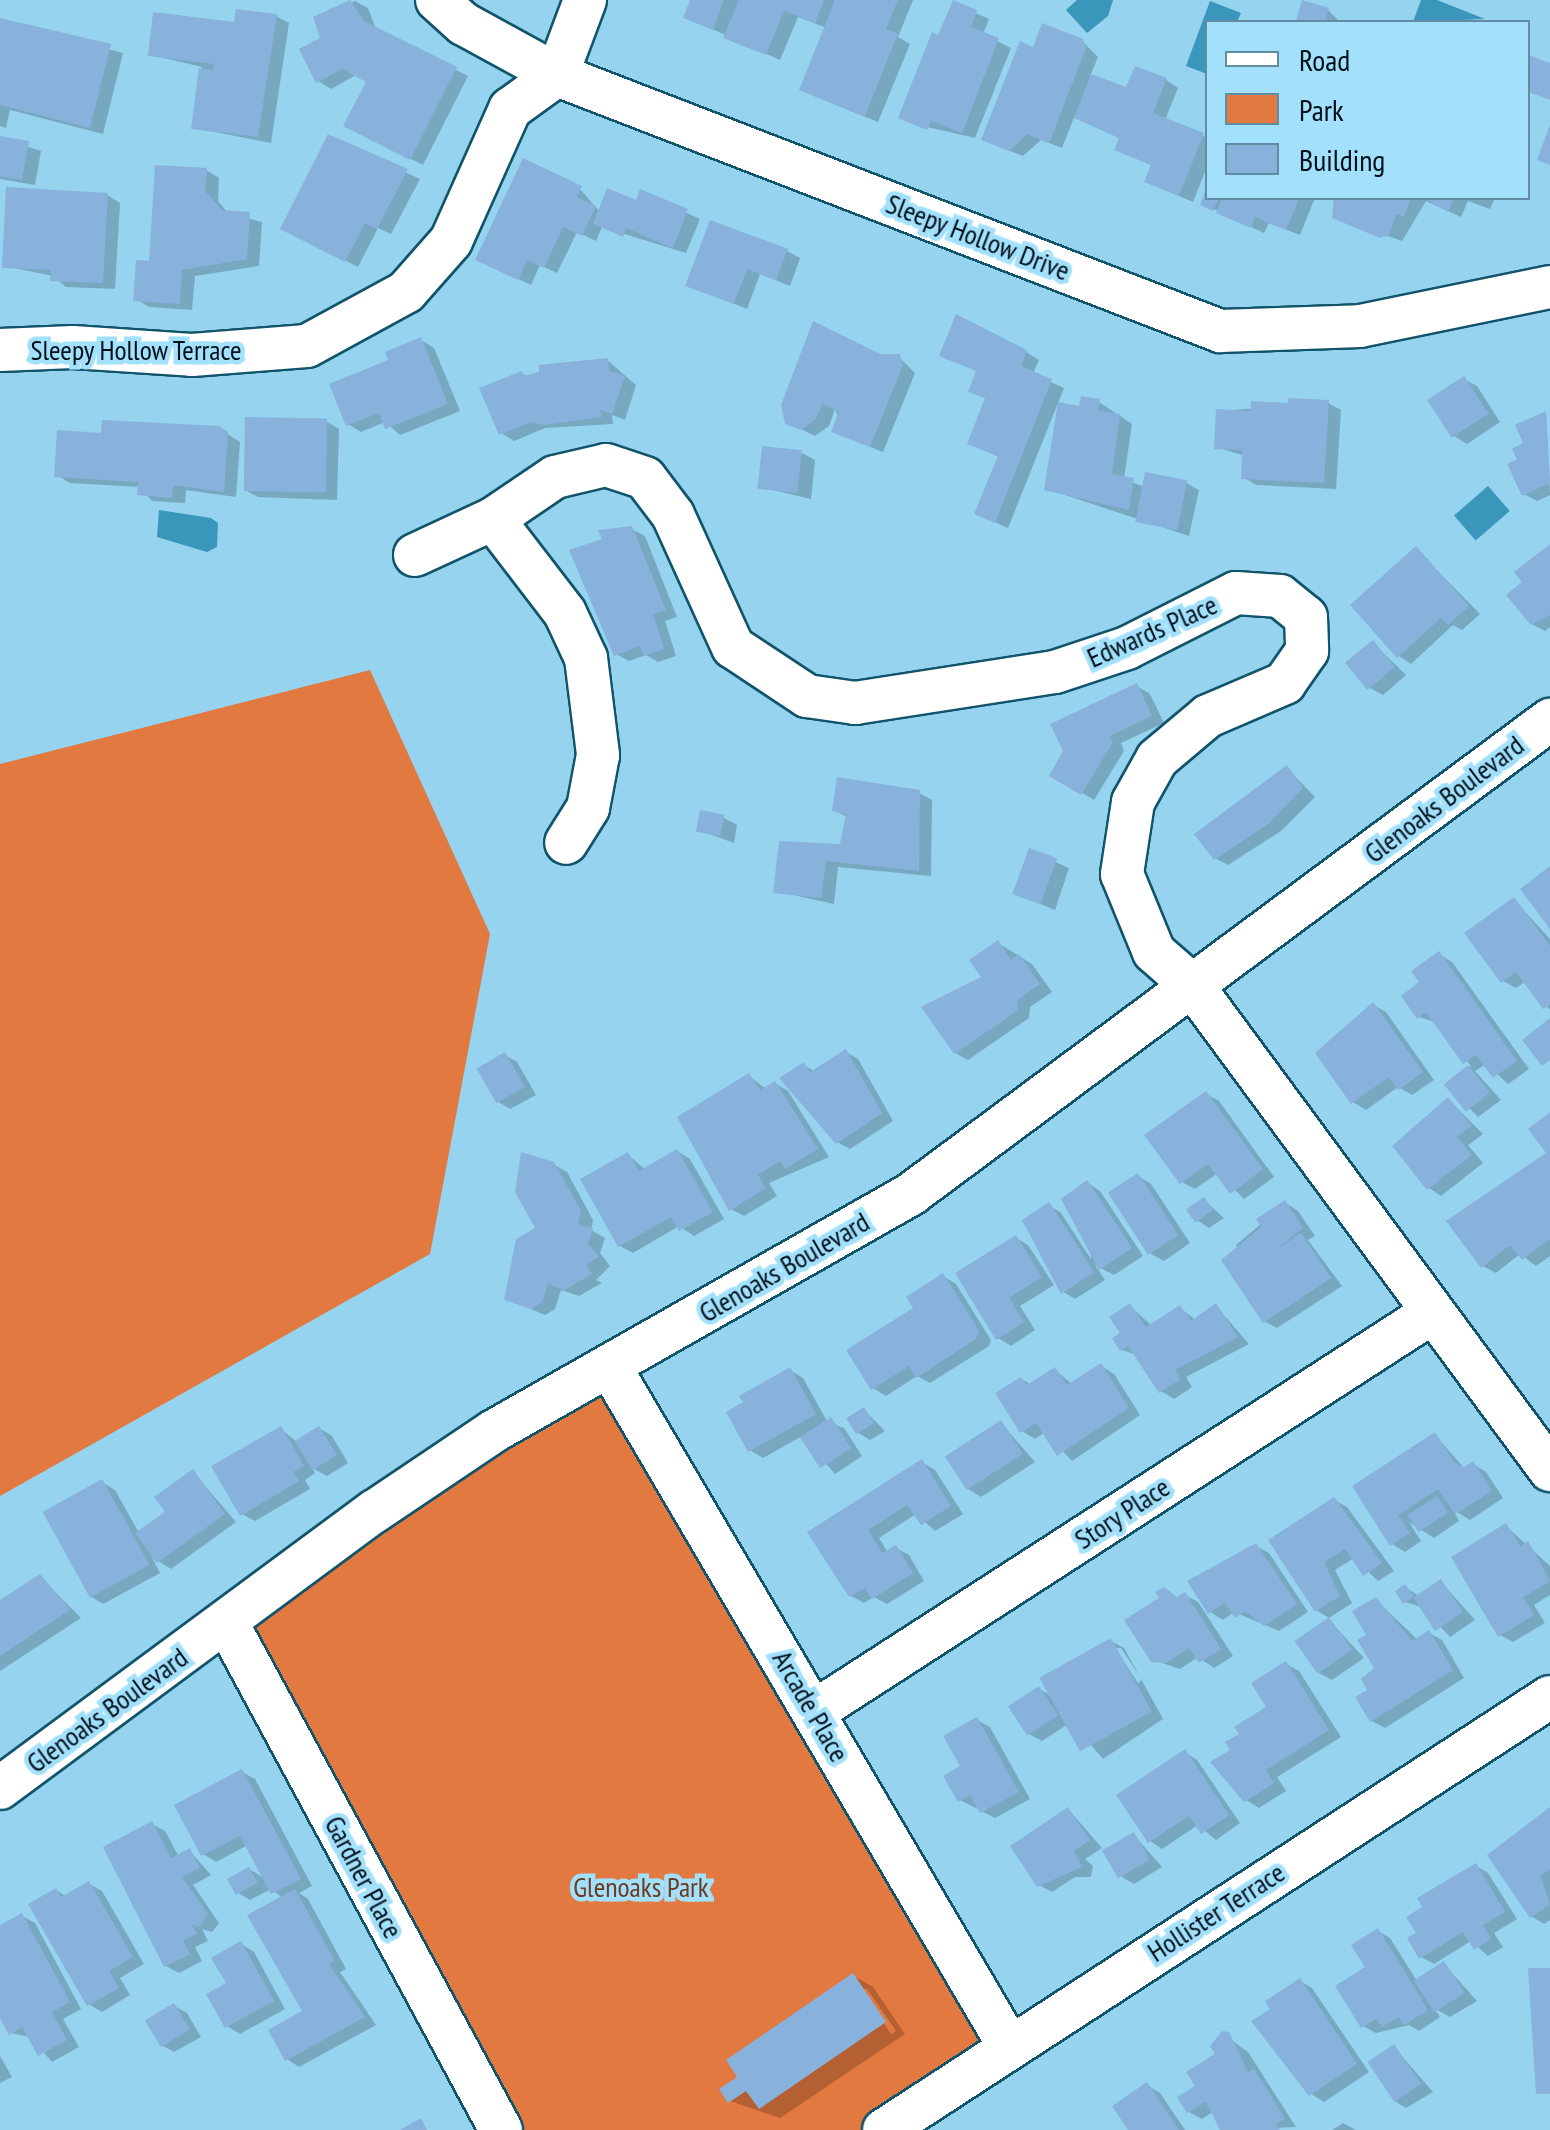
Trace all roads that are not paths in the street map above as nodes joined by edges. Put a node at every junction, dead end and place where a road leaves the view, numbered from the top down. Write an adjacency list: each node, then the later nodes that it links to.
1 (436, 0): 3 (street, Sleepy Hollow Drive)
2 (585, 0): 3 (street)
3 (557, 75): 4 (street, Sleepy Hollow Drive); 5 (street, Sleepy Hollow Terrace)
4 (1550, 286)
5 (0, 350)
6 (493, 519): 7 (street, Edwards Place); 9 (street); 10 (street, Edwards Place)
7 (415, 556)
8 (1550, 720): 10 (street, Glenoaks Boulevard)
9 (566, 843)
10 (1192, 986): 11 (street, Edwards Place); 12 (street, Glenoaks Boulevard)
11 (1430, 1314): 13 (street, Edwards Place); 16 (street, Story Place)
12 (610, 1366): 14 (street, Glenoaks Boulevard); 16 (street, Arcade Place)
13 (1550, 1470)
14 (227, 1623): 17 (street, Glenoaks Boulevard); 19 (street, Gardner Place)
15 (1550, 1697): 18 (street, Hollister Terrace)
16 (815, 1711): 18 (street, Arcade Place)
17 (0, 1788)
18 (1010, 2046): 20 (street, Hollister Terrace)
19 (501, 2130)
20 (884, 2130)

